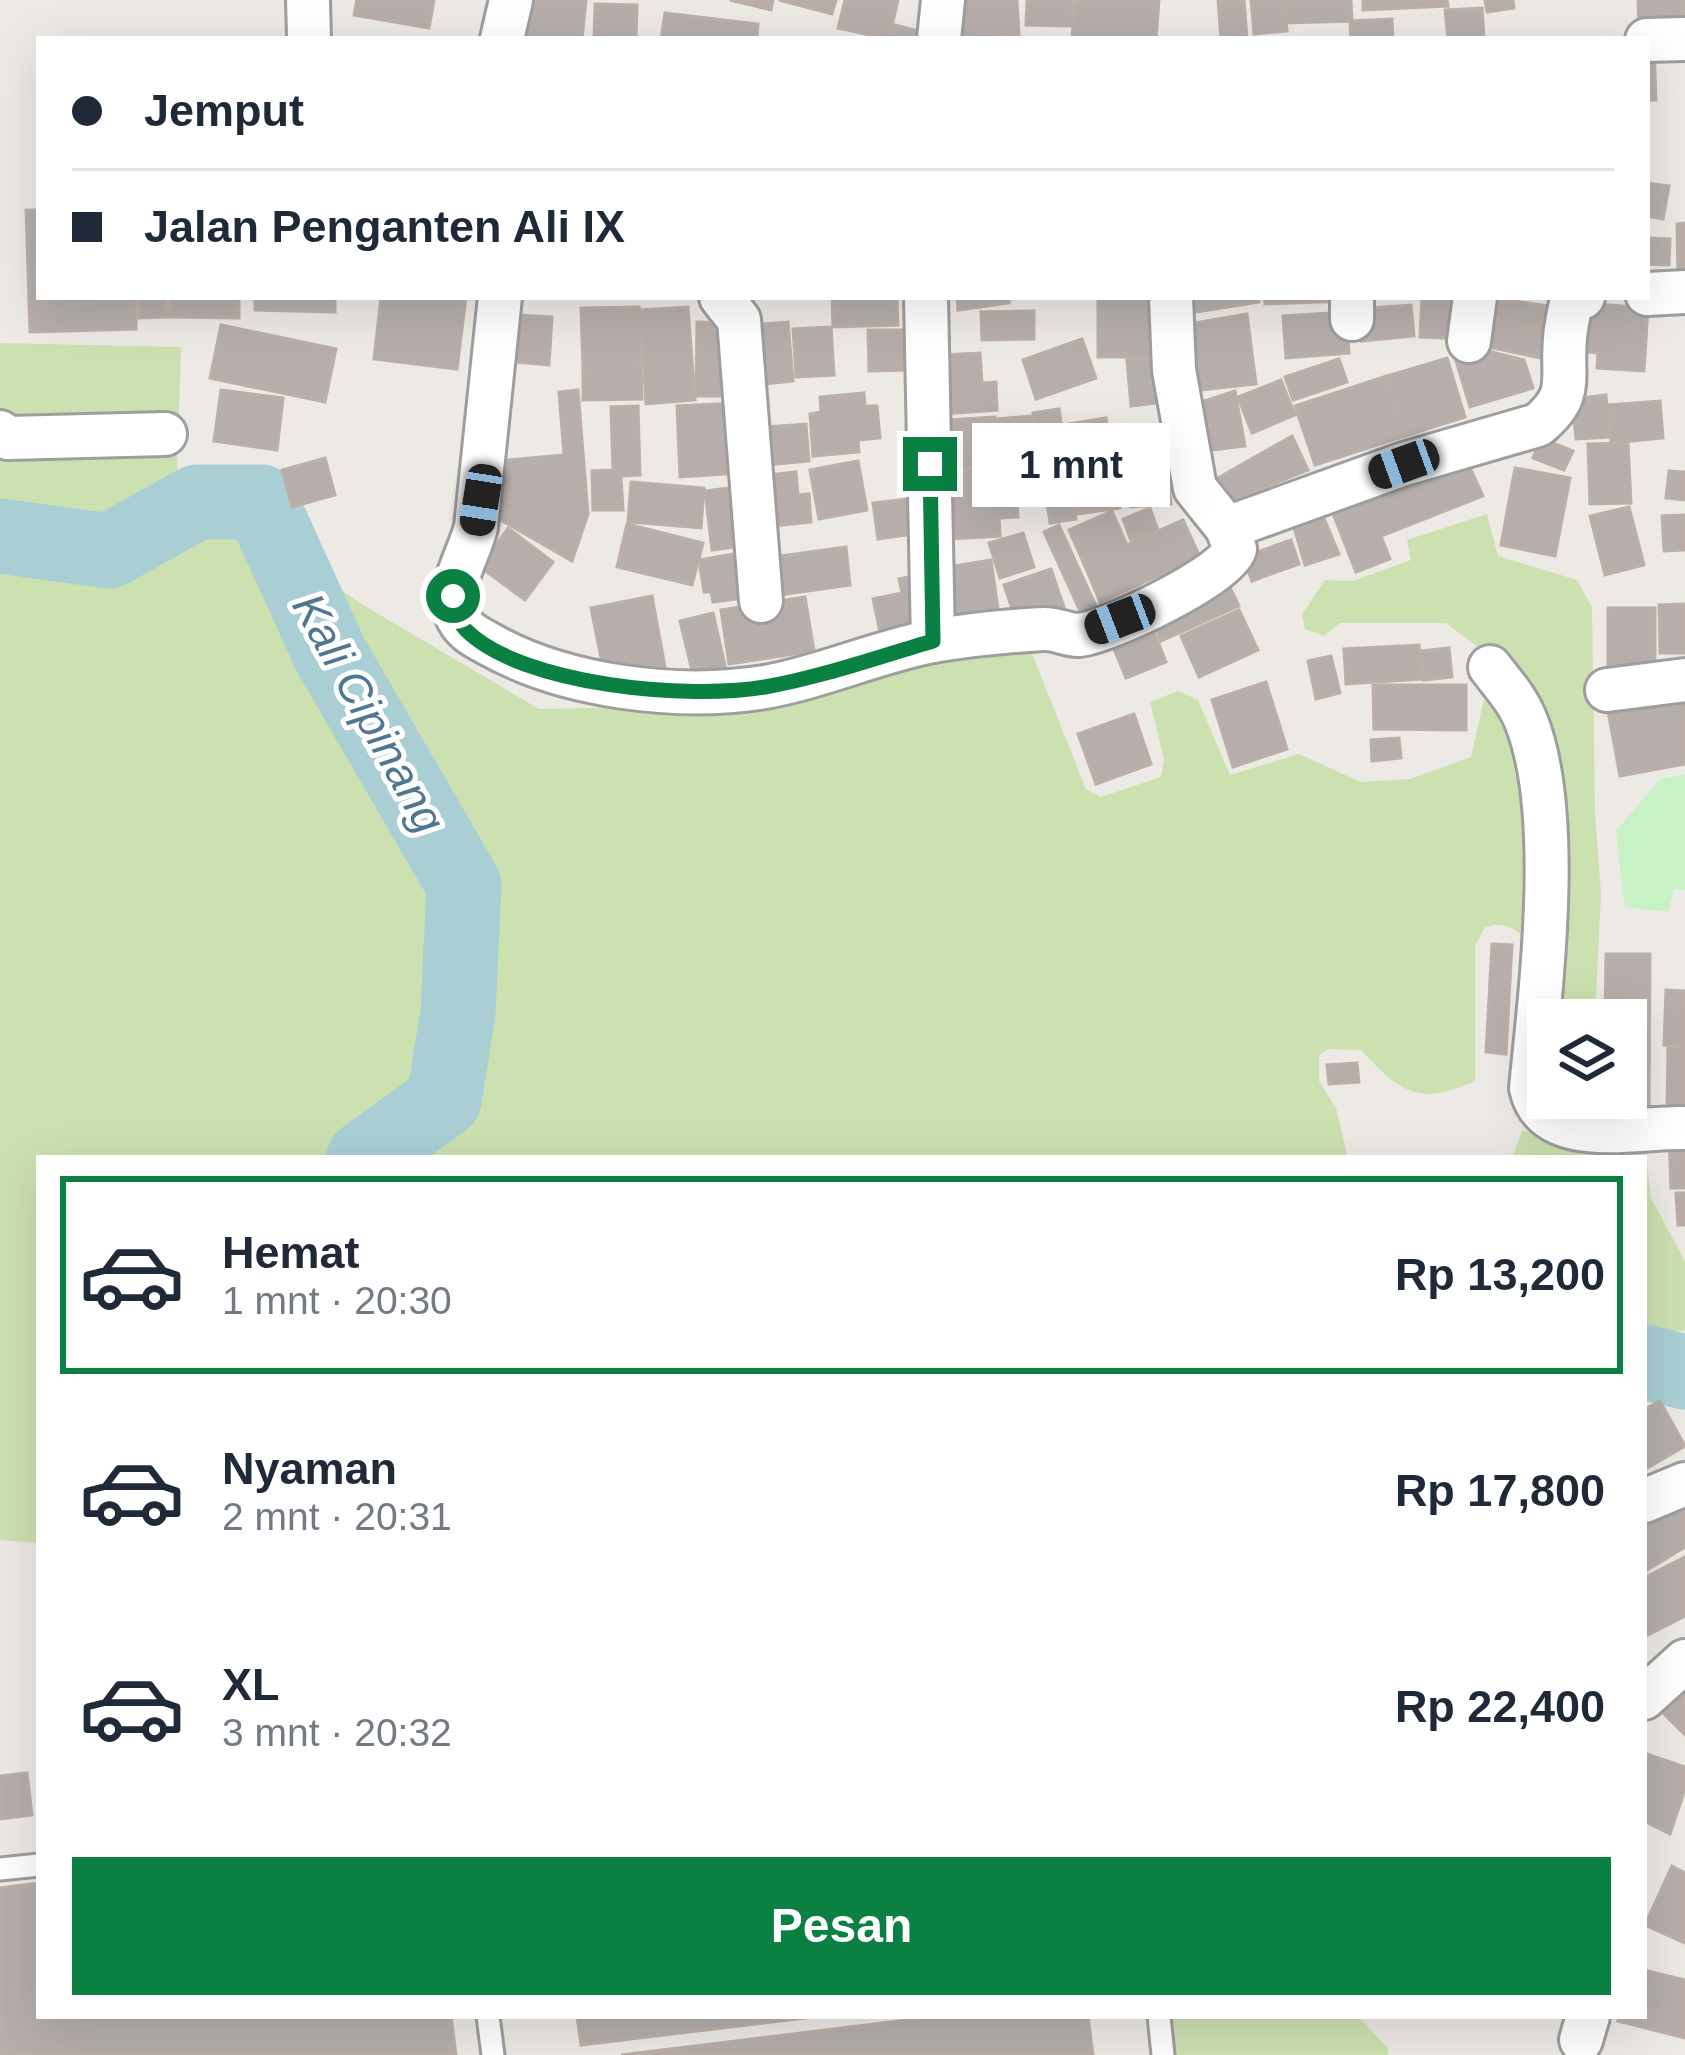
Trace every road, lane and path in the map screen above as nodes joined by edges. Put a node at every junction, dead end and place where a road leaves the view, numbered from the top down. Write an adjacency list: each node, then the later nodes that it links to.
1 (308, 0): 4 (street)
2 (511, 0): 5 (street)
3 (943, 0): 6 (street)
4 (309, 36)
5 (503, 36)
6 (939, 36)
7 (1685, 39): 8 (street)
8 (1650, 40)
9 (1685, 292): 10 (street)
10 (1650, 294)
11 (512, 300): 22 (street)
12 (723, 300): 21 (street)
13 (926, 300): 22 (street)
14 (1171, 300): 20 (street)
15 (1475, 300): 17 (street)
16 (1572, 300): 20 (street)
17 (1469, 341)
18 (0, 432): 19 (street)
19 (164, 434)
20 (1227, 528): 22 (street)
21 (761, 601)
22 (933, 641)
23 (1490, 667): 26 (street)
24 (1685, 680): 25 (street)
25 (1607, 691)
26 (1685, 1128)
27 (1685, 1484): 28 (street)
28 (1647, 1501)
29 (1685, 1661): 30 (street)
30 (1647, 1695)
31 (36, 1865): 32 (lane)
32 (0, 1869)
33 (488, 2019): 35 (lane)
34 (1159, 2019): 36 (lane)
35 (493, 2055)
36 (1163, 2055)

